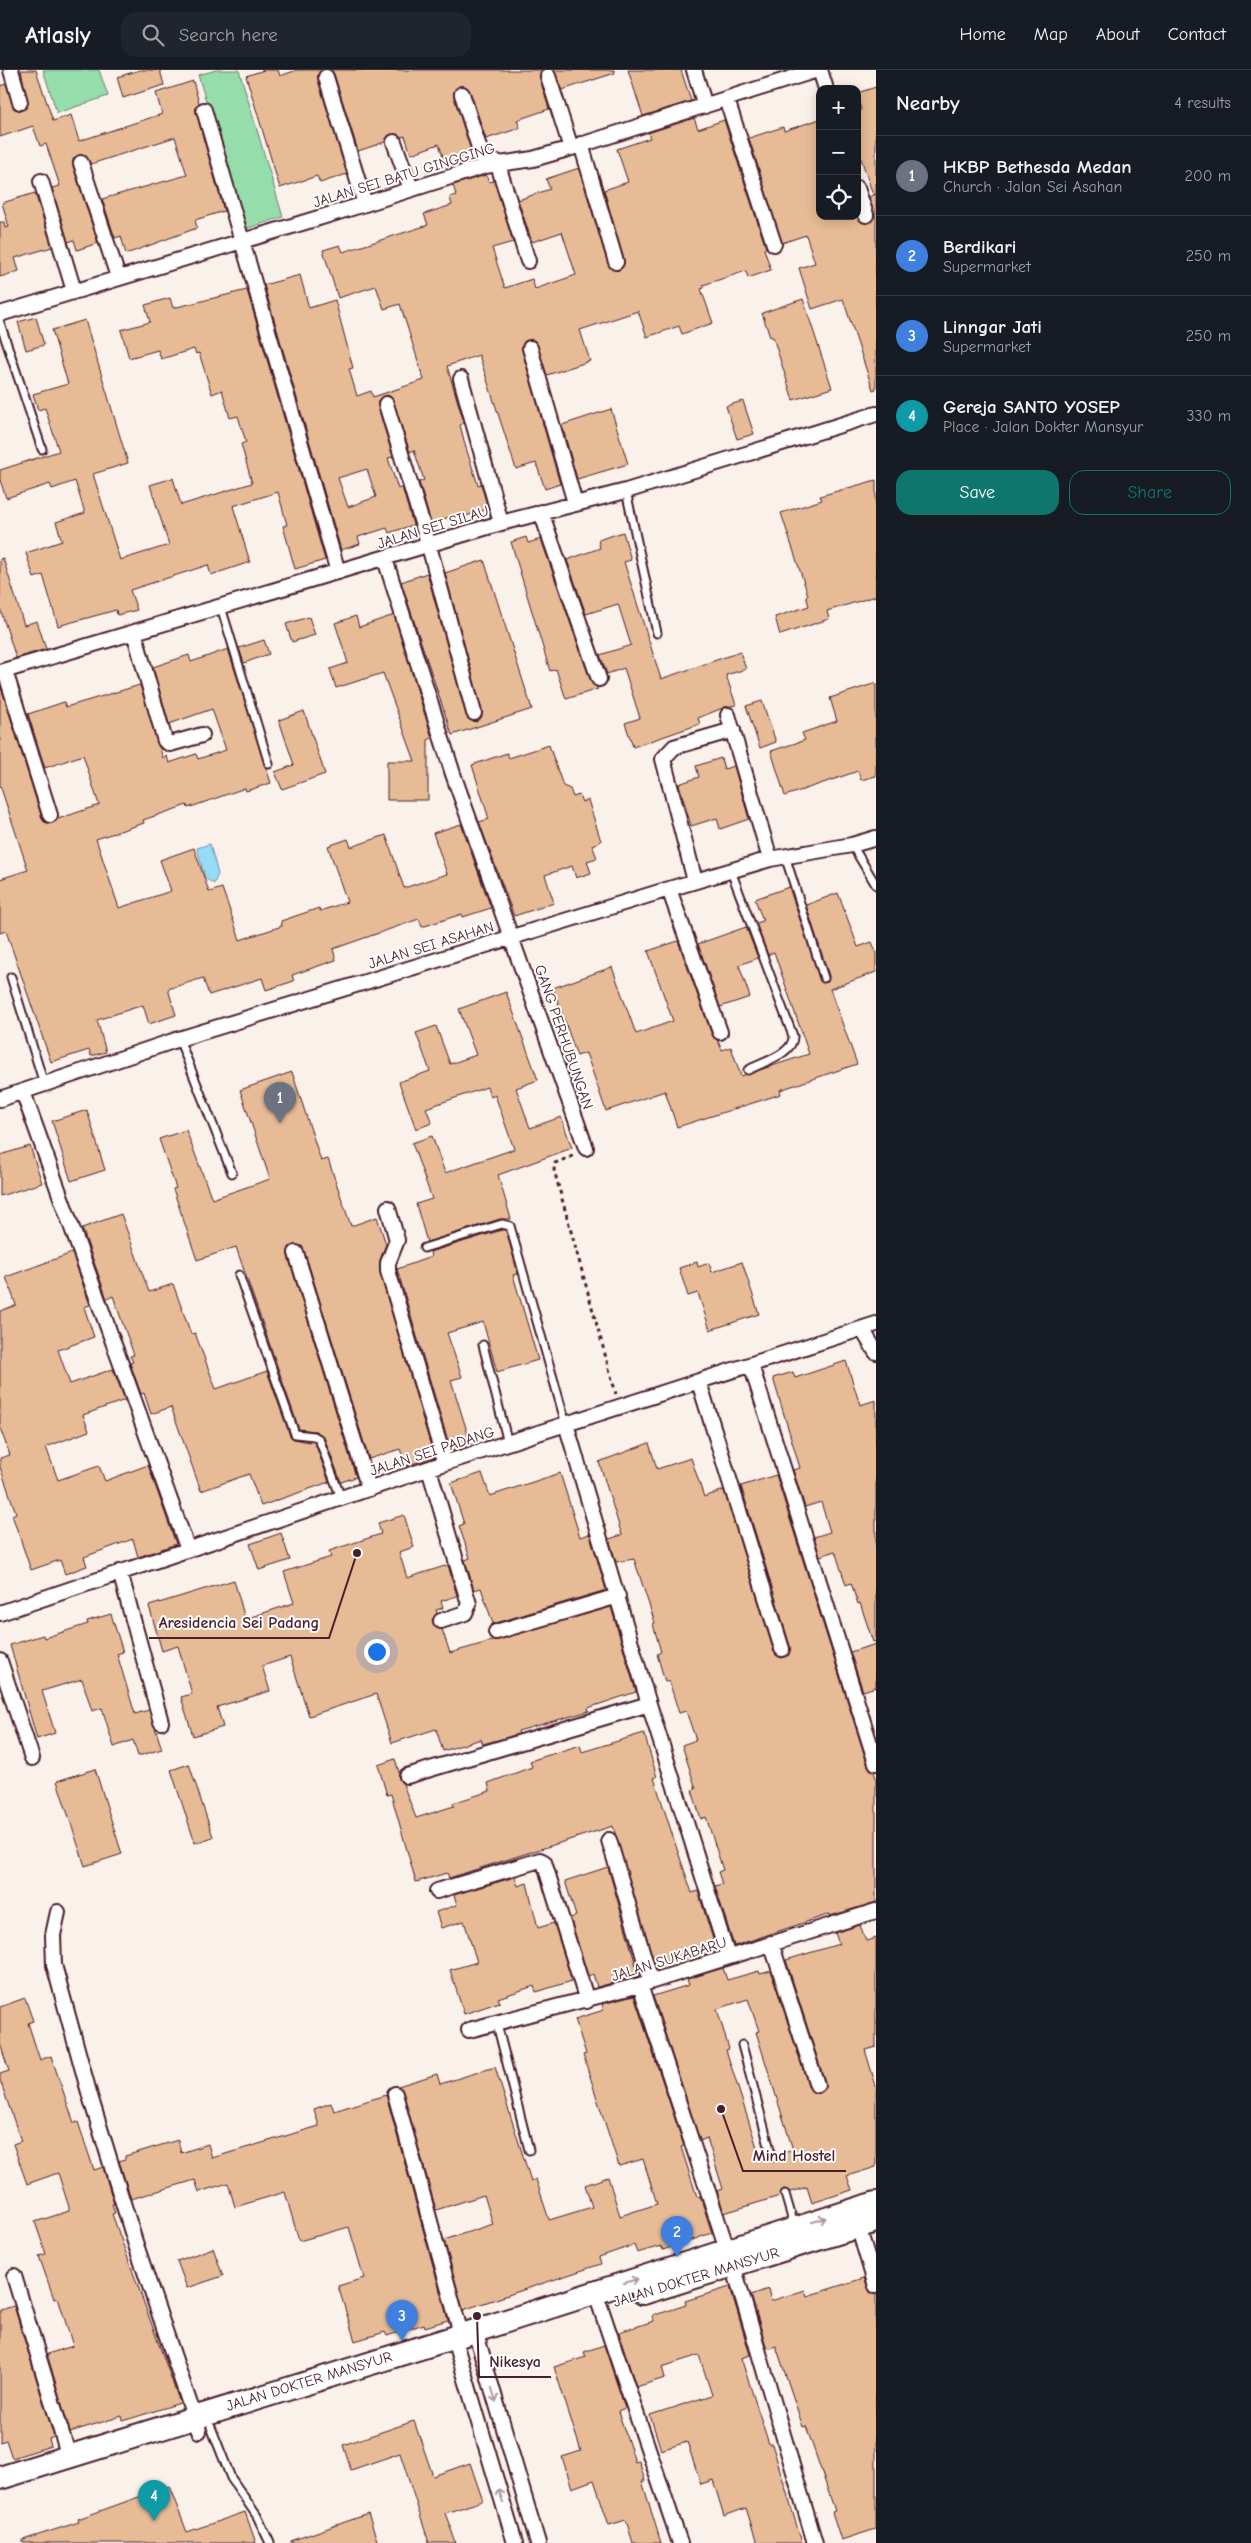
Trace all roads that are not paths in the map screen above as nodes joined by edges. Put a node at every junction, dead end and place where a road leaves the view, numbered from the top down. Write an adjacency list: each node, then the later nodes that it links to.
1 (11, 70): 9 (street)
2 (694, 70): 10 (street)
3 (819, 70): 6 (street); 8 (street, JALAN SEI BATU GINGGING)
4 (548, 76): 13 (street)
5 (326, 77): 19 (street)
6 (825, 85)
7 (462, 94): 15 (street)
8 (727, 100): 10 (street, JALAN SEI BATU GINGGING); 22 (street)
9 (20, 102)
10 (706, 106): 13 (street, JALAN SEI BATU GINGGING)
11 (204, 110): 21 (street)
12 (394, 142): 17 (street)
13 (576, 146): 15 (street, JALAN SEI BATU GINGGING); 24 (street)
14 (81, 163): 25 (street)
15 (491, 164): 17 (street, JALAN SEI BATU GINGGING); 23 (street)
16 (41, 180): 26 (street)
17 (411, 189): 19 (street, JALAN SEI BATU GINGGING)
18 (861, 200): 20 (street)
19 (365, 204): 21 (street, JALAN SEI BATU GINGGING)
20 (866, 215)
21 (243, 240): 25 (street, JALAN SEI BATU GINGGING); 40 (street)
22 (774, 244)
23 (528, 261)
24 (616, 262)
25 (118, 277): 26 (street, JALAN SEI BATU GINGGING)
26 (74, 291): 27 (street, JALAN SEI BATU GINGGING)
27 (0, 314)
28 (0, 323): 33 (lane)
29 (530, 348): 35 (street)
30 (461, 379): 37 (street)
31 (386, 404): 38 (street)
32 (876, 414): 34 (street, JALAN SEI SILAU)
33 (42, 449)
34 (626, 491): 35 (street, JALAN SEI SILAU); 43 (lane)
35 (575, 503): 36 (street, JALAN SEI SILAU)
36 (541, 512): 37 (street, JALAN SEI SILAU); 45 (street)
37 (501, 524): 38 (street, JALAN SEI SILAU)
38 (429, 546): 39 (street, JALAN SEI SILAU); 46 (street)
39 (385, 559): 40 (street, JALAN SEI SILAU); 60 (street, GANG PERHUBUNGAN)
40 (338, 572): 41 (street, JALAN SEI SILAU)
41 (221, 607): 42 (street, JALAN SEI SILAU); 50 (lane)
42 (134, 632): 44 (street, JALAN SEI SILAU); 49 (street)
43 (657, 633)
44 (2, 672): 51 (street)
45 (599, 679)
46 (474, 713)
47 (728, 715): 48 (street)
48 (733, 730): 55 (street); 57 (street)
49 (202, 735)
50 (269, 764)
51 (50, 815)
52 (876, 838): 53 (street, JALAN SEI ASAHAN)
53 (852, 845): 54 (street, JALAN SEI ASAHAN); 58 (lane)
54 (785, 855): 55 (street, JALAN SEI ASAHAN); 62 (lane)
55 (770, 859): 56 (street, JALAN SEI ASAHAN)
56 (731, 871): 57 (street, JALAN SEI ASAHAN); 65 (lane)
57 (695, 881): 59 (street, JALAN SEI ASAHAN)
58 (876, 885)
59 (669, 889): 60 (street, JALAN SEI ASAHAN); 63 (street)
60 (512, 938): 64 (street, JALAN SEI ASAHAN); 69 (street, GANG PERHUBUNGAN)
61 (11, 977): 66 (lane)
62 (824, 978)
63 (720, 1032)
64 (180, 1039): 66 (street, JALAN SEI ASAHAN); 70 (lane)
65 (748, 1070)
66 (44, 1084): 67 (street, JALAN SEI ASAHAN)
67 (23, 1092): 68 (street, JALAN SEI ASAHAN); 87 (street)
68 (0, 1099)
69 (586, 1148)
70 (232, 1173)
71 (388, 1208): 83 (street)
72 (424, 1248): 81 (lane)
73 (296, 1254): 85 (street)
74 (239, 1275): 86 (lane)
75 (876, 1324): 76 (street, JALAN SEI PADANG)
76 (862, 1329): 78 (street); 79 (street, JALAN SEI PADANG)
77 (483, 1346): 82 (lane)
78 (876, 1352)
79 (751, 1365): 80 (street, JALAN SEI PADANG); 98 (street)
80 (698, 1382): 81 (street, JALAN SEI PADANG); 93 (street)
81 (566, 1424): 82 (street, JALAN SEI PADANG); 89 (street)
82 (508, 1443): 83 (street, JALAN SEI PADANG)
83 (445, 1463): 84 (street, JALAN SEI PADANG)
84 (429, 1469): 85 (street, JALAN SEI PADANG); 91 (street)
85 (369, 1489): 86 (street, JALAN SEI PADANG)
86 (341, 1498): 87 (street, JALAN SEI PADANG)
87 (188, 1550): 88 (street, JALAN SEI PADANG)
88 (120, 1572): 90 (street, JALAN SEI PADANG); 96 (street)
89 (618, 1596): 92 (street); 95 (street)
90 (0, 1612)
91 (441, 1621)
92 (496, 1632)
93 (782, 1649)
94 (0, 1661): 97 (street)
95 (649, 1704): 99 (street); 105 (street)
96 (161, 1722)
97 (32, 1758)
98 (876, 1763)
99 (408, 1776)
100 (609, 1840): 106 (street)
101 (437, 1891): 107 (street)
102 (876, 1911): 104 (street, JALAN SUKABARU)
103 (58, 1912): 124 (street)
104 (772, 1944): 105 (street, JALAN SUKABARU); 111 (street)
105 (728, 1957): 106 (street, JALAN SUKABARU)
106 (645, 1983): 107 (street, JALAN SUKABARU); 119 (street)
107 (587, 2001): 108 (street, JALAN SUKABARU)
108 (497, 2024): 109 (street, JALAN SUKABARU); 113 (lane)
109 (469, 2030)
110 (742, 2045): 114 (lane)
111 (817, 2085)
112 (395, 2094): 123 (street)
113 (530, 2150)
114 (772, 2157)
115 (784, 2194): 118 (lane)
116 (876, 2202): 118 (main road, JALAN DOKTER MANSYUR, one-way to 116)
117 (867, 2224): 119 (main road, JALAN DOKTER MANSYUR); 121 (street)
118 (795, 2228): 119 (main road, JALAN DOKTER MANSYUR)
119 (730, 2257): 122 (main road, JALAN DOKTER MANSYUR); 123 (main road, JALAN DOKTER MANSYUR, one-way to 119); 134 (street)
120 (14, 2276): 127 (street)
121 (876, 2286)
122 (600, 2306): 123 (main road, JALAN DOKTER MANSYUR); 133 (street)
123 (465, 2339): 124 (main road, JALAN DOKTER MANSYUR); 125 (street, one-way to 125); 126 (street)
124 (202, 2425): 127 (main road, JALAN DOKTER MANSYUR); 129 (main road, JALAN DOKTER MANSYUR); 130 (lane)
125 (508, 2444): 126 (street); 132 (street)
126 (487, 2451): 131 (street, one-way to 126)
127 (69, 2457): 128 (main road, JALAN DOKTER MANSYUR)
128 (0, 2478)
129 (0, 2494)
130 (270, 2543)
131 (515, 2543)
132 (538, 2543)
133 (680, 2543)
134 (815, 2543)

